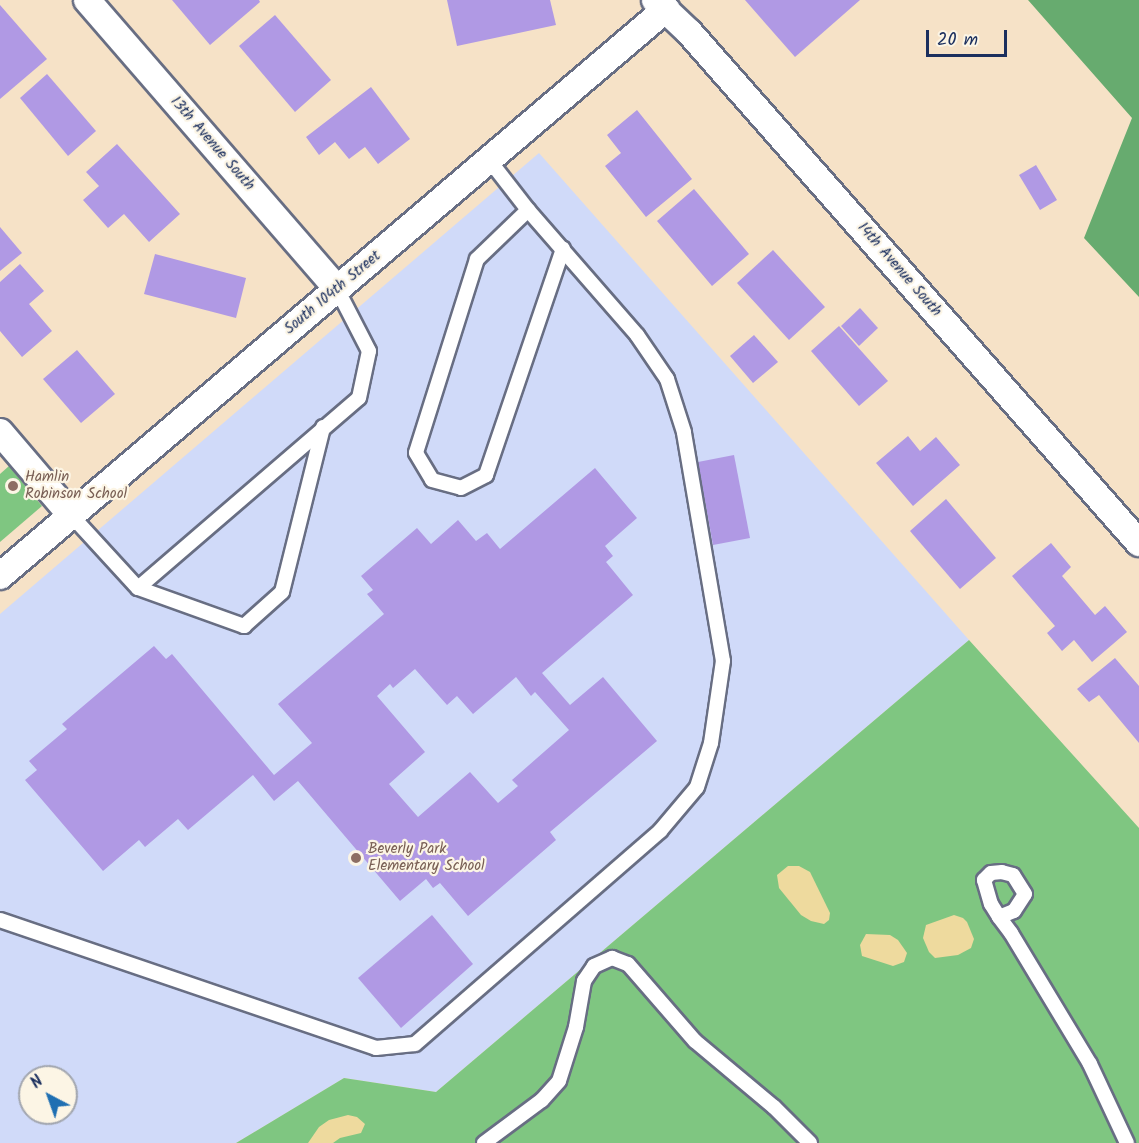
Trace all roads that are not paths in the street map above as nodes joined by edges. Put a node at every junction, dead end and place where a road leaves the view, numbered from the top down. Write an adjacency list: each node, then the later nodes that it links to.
1 (87, 0): 6 (street, 13th Avenue South)
2 (660, 4): 3 (street, South 104th Street); 10 (street, 14th Avenue South)
3 (490, 160): 4 (lane); 6 (street, South 104th Street)
4 (528, 210): 5 (lane); 5 (lane)
5 (563, 249): 14 (lane)
6 (337, 289): 7 (lane); 9 (street, South 104th Street)
7 (323, 427): 12 (lane); 12 (lane)
8 (2, 438): 9 (street)
9 (71, 515): 11 (street, South 104th Street); 12 (lane)
10 (1139, 543)
11 (0, 576)
12 (138, 588)
13 (999, 917): 17 (lane)
14 (0, 920)
15 (484, 1143): 16 (lane)
16 (810, 1143)
17 (1127, 1143)

